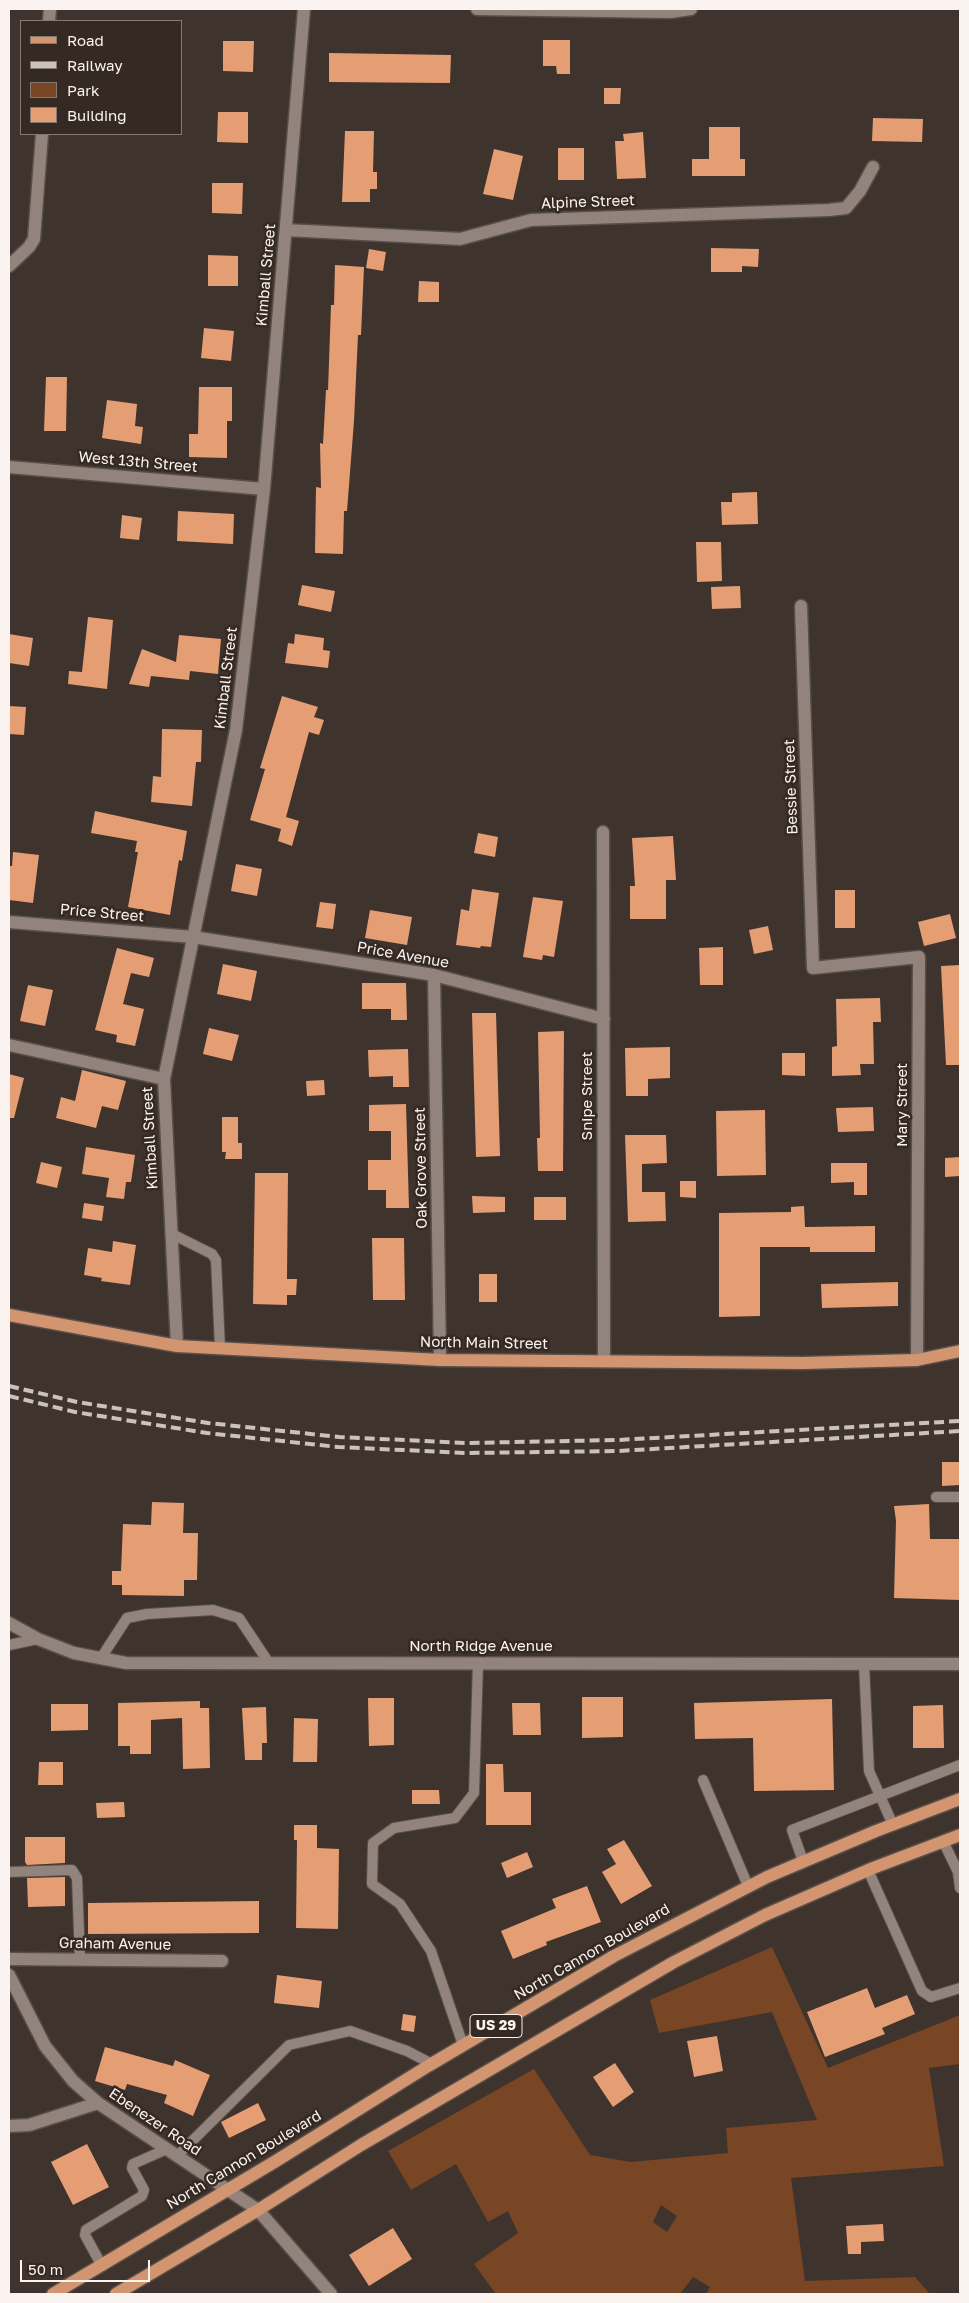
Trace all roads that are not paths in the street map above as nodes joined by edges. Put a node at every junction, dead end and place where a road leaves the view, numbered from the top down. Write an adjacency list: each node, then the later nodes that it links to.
1 (304, 9): 6 (street, Kimball Street)
2 (476, 9): 3 (street)
3 (691, 9)
4 (42, 135): 7 (street)
5 (873, 168): 6 (street, Alpine Street)
6 (286, 230): 9 (street, Kimball Street)
7 (9, 266)
8 (9, 467): 9 (street, West 13th Street)
9 (264, 489): 13 (street, Kimball Street)
10 (801, 606): 14 (street, Bessie Street)
11 (603, 832): 16 (street, Snipe Street)
12 (9, 922): 13 (street, Price Street)
13 (193, 937): 15 (street, Price Avenue); 18 (street, Kimball Street)
14 (813, 968): 26 (street, Mary Street)
15 (434, 975): 16 (street, Price Avenue); 24 (street, Oak Grove Street)
16 (604, 1019): 25 (street, Snipe Street)
17 (9, 1045): 18 (street)
18 (164, 1079): 19 (street, Kimball Street)
19 (172, 1234): 21 (street, Kimball Street); 22 (lane)
20 (9, 1315): 21 (main road, North Main Street)
21 (177, 1346): 22 (main road, North Main Street)
22 (220, 1348): 24 (main road, North Main Street)
23 (960, 1351): 26 (main road, North Main Street)
24 (440, 1360): 25 (main road, North Main Street)
25 (604, 1360): 26 (main road, North Main Street)
26 (917, 1360)
27 (936, 1497): 28 (lane)
28 (960, 1497)
29 (9, 1624): 30 (street, North Ridge Avenue)
30 (38, 1640): 31 (lane); 32 (street, North Ridge Avenue)
31 (9, 1645)
32 (101, 1658): 33 (street, North Ridge Avenue); 33 (lane)
33 (268, 1662): 34 (street, North Ridge Avenue)
34 (478, 1663): 35 (street, North Ridge Avenue); 54 (lane)
35 (864, 1663): 36 (street, North Ridge Avenue); 39 (lane)
36 (960, 1664)
37 (960, 1766): 39 (lane)
38 (703, 1780): 47 (lane)
39 (881, 1796): 41 (lane); 44 (lane)
40 (960, 1799): 41 (main road, North Cannon Boulevard / US 29)
41 (893, 1824): 44 (main road, North Cannon Boulevard / US 29)
42 (960, 1835): 43 (main road, US 29)
43 (944, 1841): 45 (main road, US 29); 48 (lane)
44 (803, 1861): 47 (main road, North Cannon Boulevard / US 29)
45 (868, 1870): 53 (lane); 60 (main road, US 29)
46 (9, 1872): 50 (lane)
47 (748, 1886): 54 (main road, North Cannon Boulevard / US 29)
48 (960, 1888)
49 (9, 1959): 50 (street, Graham Avenue)
50 (80, 1960): 51 (street, Graham Avenue)
51 (222, 1961)
52 (9, 1975): 56 (street, Ebenezer Road)
53 (960, 1988)
54 (463, 2045): 55 (main road, North Cannon Boulevard / US 29)
55 (432, 2064): 58 (lane); 59 (main road, North Cannon Boulevard / US 29)
56 (98, 2103): 57 (street); 58 (street, Ebenezer Road)
57 (9, 2126)
58 (172, 2153): 59 (street, Ebenezer Road); 61 (lane)
59 (227, 2190): 60 (street, Ebenezer Road); 61 (main road, North Cannon Boulevard / US 29)
60 (258, 2210): 63 (main road, US 29); 64 (street, Ebenezer Road)
61 (102, 2266): 62 (main road, North Cannon Boulevard / US 29)
62 (54, 2294)
63 (116, 2294)
64 (331, 2294)

